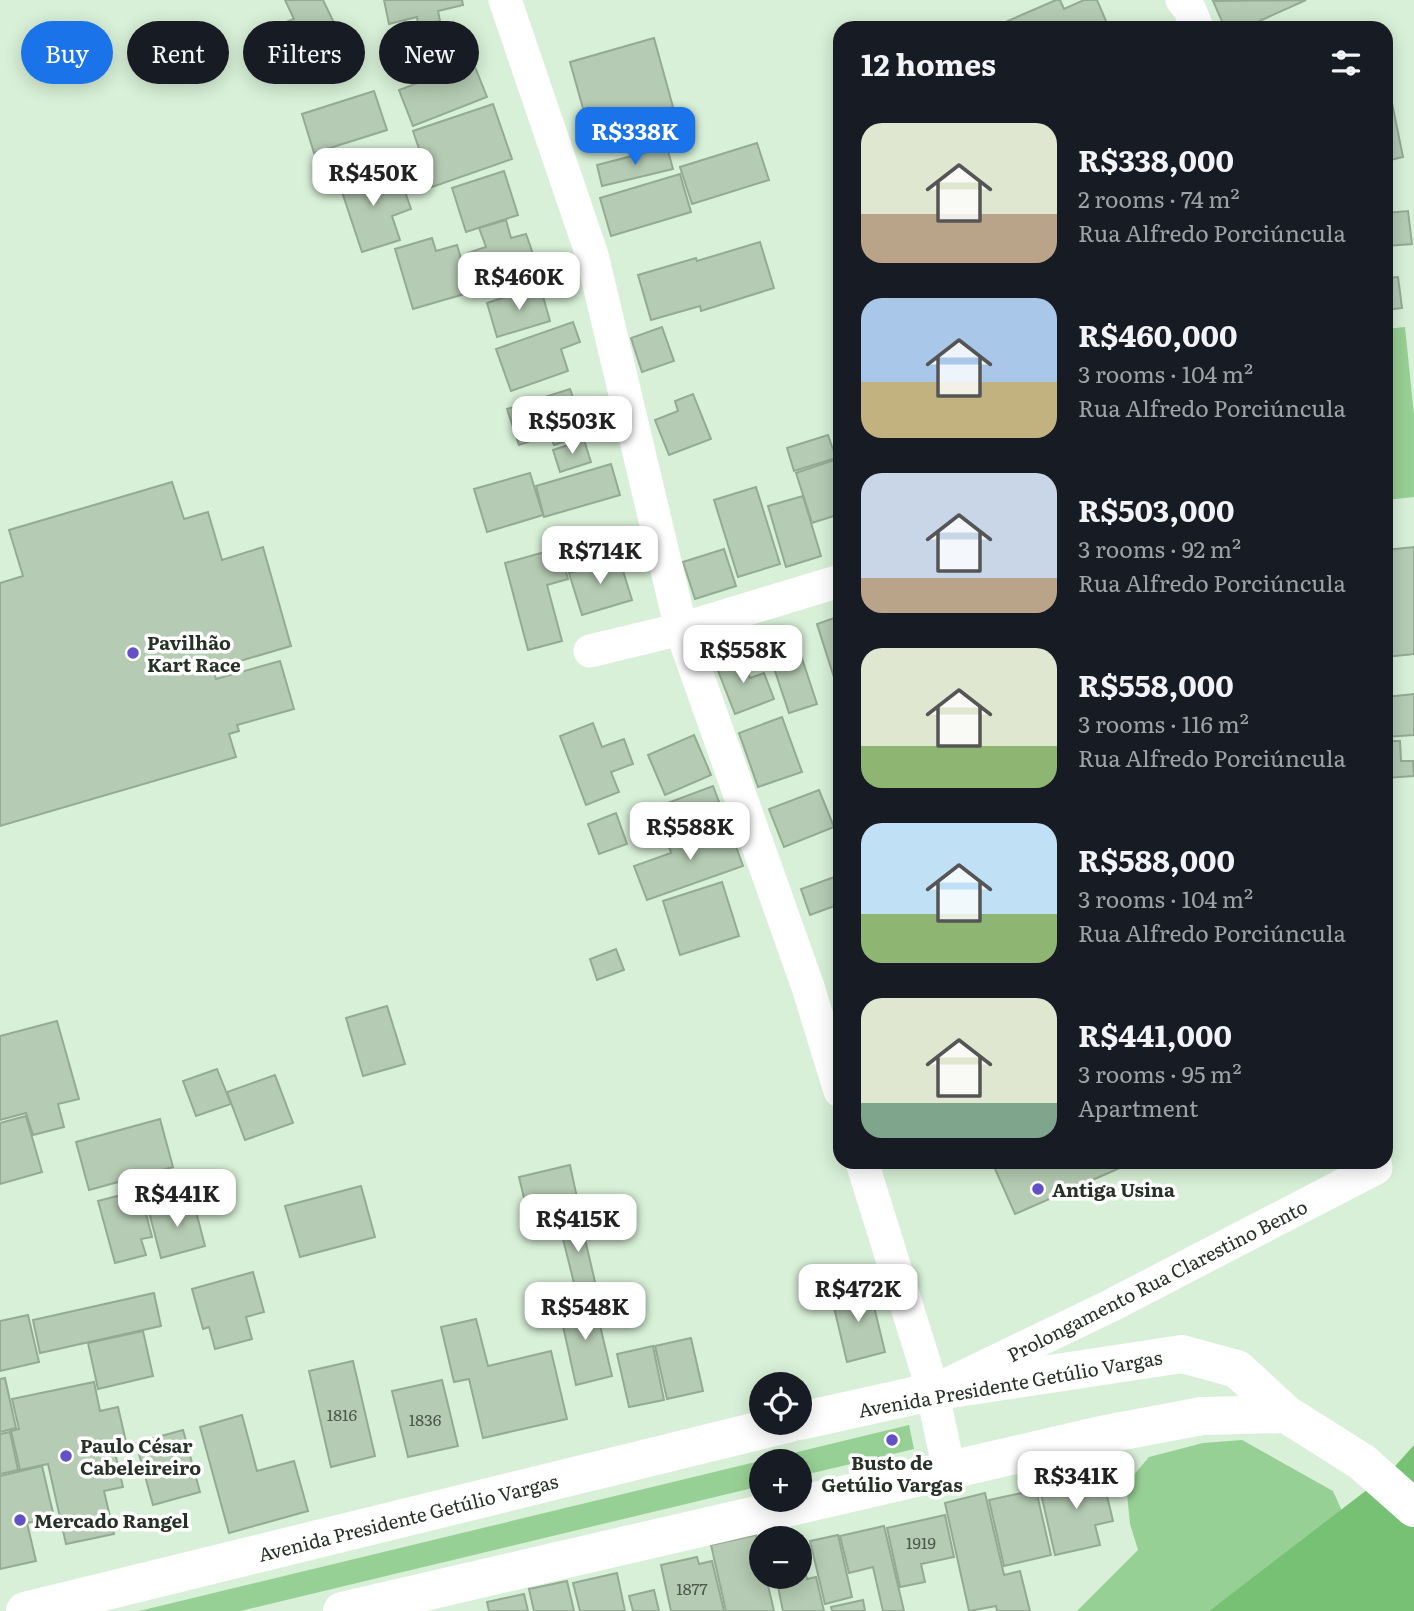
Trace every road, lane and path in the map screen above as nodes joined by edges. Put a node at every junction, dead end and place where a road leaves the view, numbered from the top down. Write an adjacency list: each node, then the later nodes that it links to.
1 (505, 0): 5 (street)
2 (1182, 0): 3 (street)
3 (1194, 21)
4 (833, 583): 5 (street)
5 (681, 629): 6 (street); 7 (street)
6 (590, 651)
7 (833, 1068)
8 (864, 1169): 10 (street)
9 (1374, 1169): 10 (street, Prolongamento Rua Clarestino Bento)
10 (931, 1392): 11 (main road, Avenida Presidente Getúlio Vargas); 12 (main road, Avenida Presidente Getúlio Vargas); 14 (street)
11 (1286, 1414): 14 (main road); 15 (main road, Avenida Presidente Getúlio Vargas)
12 (812, 1418)
13 (749, 1433): 16 (main road, Avenida Presidente Getúlio Vargas)
14 (949, 1470): 17 (main road)
15 (1414, 1508)
16 (25, 1611)
17 (342, 1611)

